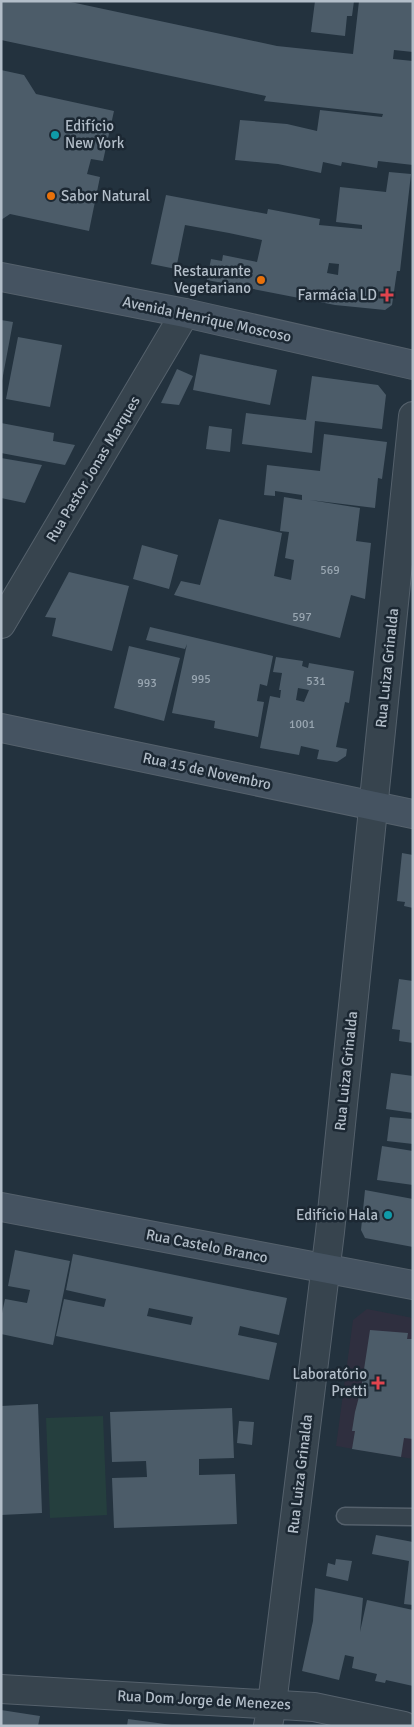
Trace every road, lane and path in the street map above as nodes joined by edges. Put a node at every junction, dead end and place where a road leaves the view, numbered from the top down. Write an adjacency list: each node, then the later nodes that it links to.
1 (1, 276): 2 (main road, Avenida Henrique Moscoso)
2 (185, 313): 3 (main road, Avenida Henrique Moscoso); 5 (street, Rua Pastor Jonas Marques)
3 (413, 365)
4 (413, 416): 7 (street, Rua Luiza Grinalda)
5 (1, 624)
6 (1, 728): 7 (main road, Rua 15 de Novembro)
7 (373, 805): 8 (main road, Rua 15 de Novembro); 10 (street, Rua Luiza Grinalda)
8 (413, 814)
9 (1, 1207): 10 (main road, Rua Castelo Branco)
10 (326, 1268): 11 (main road, Rua Castelo Branco); 15 (street, Rua Luiza Grinalda)
11 (413, 1285)
12 (345, 1516): 13 (lane)
13 (413, 1517)
14 (1, 1689): 15 (street, Rua Dom Jorge de Menezes)
15 (270, 1715): 16 (street, Rua Dom Jorge de Menezes)
16 (404, 1726)

